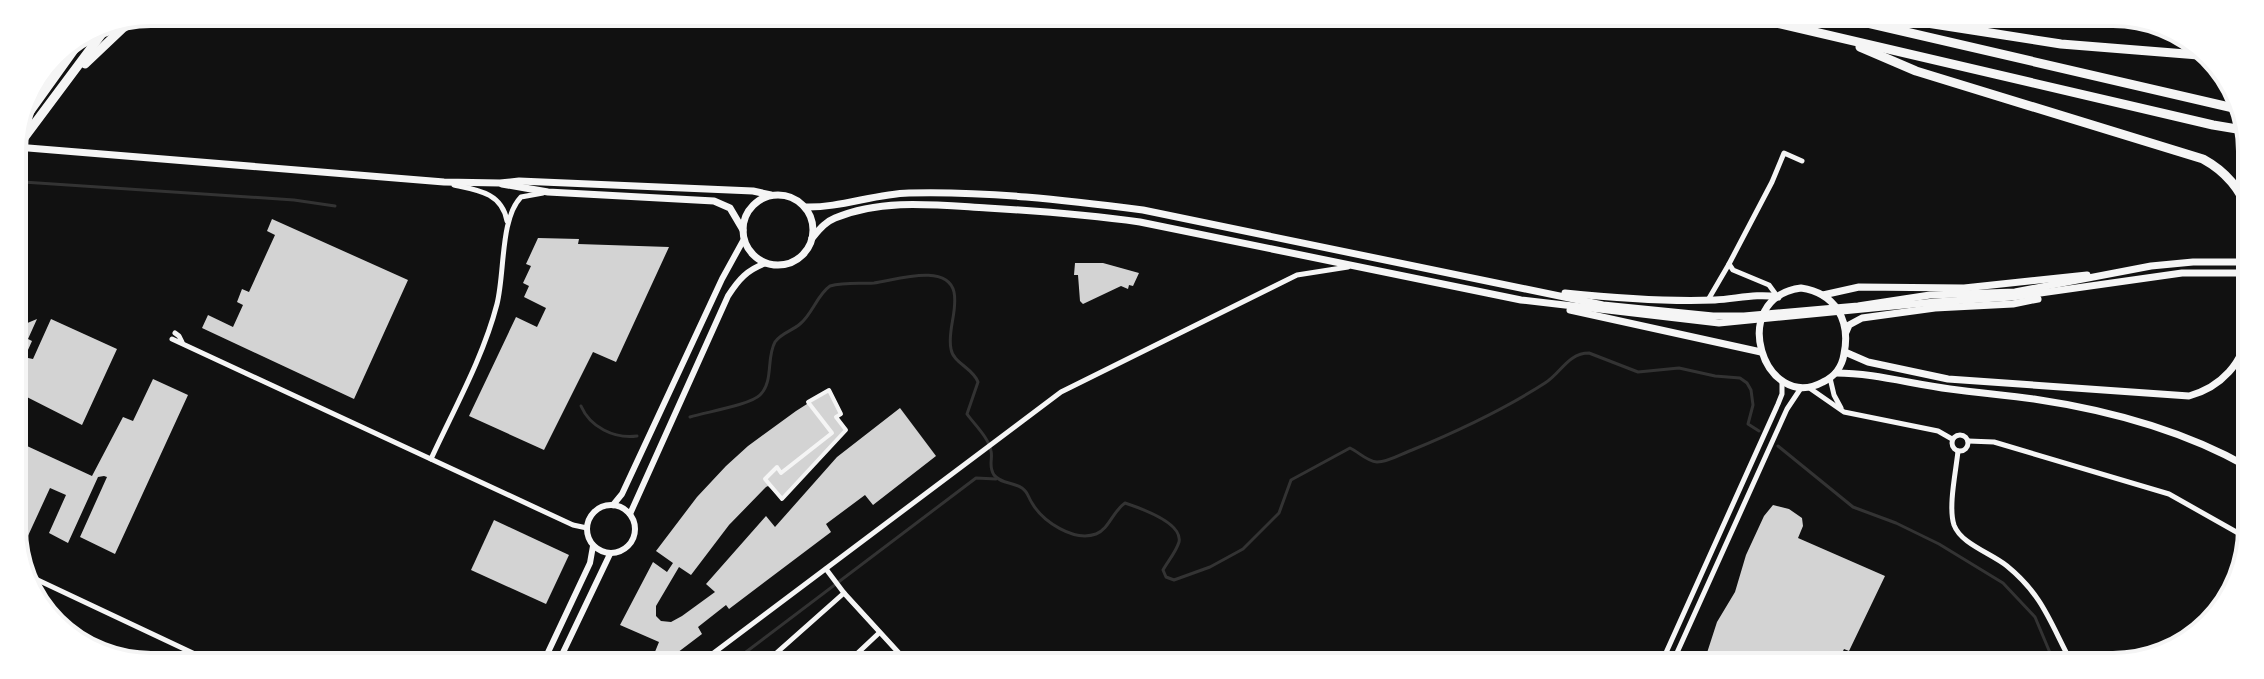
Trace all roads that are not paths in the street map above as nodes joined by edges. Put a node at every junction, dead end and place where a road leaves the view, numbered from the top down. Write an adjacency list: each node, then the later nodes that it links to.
1 (1788, 26): 6 (highway)
2 (1880, 26): 11 (highway)
3 (1946, 26): 7 (highway)
4 (122, 30): 9 (highway)
5 (99, 39): 9 (highway)
6 (1842, 39): 12 (highway); 18 (highway)
7 (2192, 54)
8 (69, 57): 10 (highway)
9 (69, 80): 13 (highway)
10 (37, 102)
11 (2229, 107)
12 (2236, 128)
13 (28, 134)
14 (26, 148): 16 (main road)
15 (1802, 161): 27 (street)
16 (444, 182): 17 (main road); 22 (street)
17 (500, 183): 19 (main road); 20 (main road)
18 (2238, 191)
19 (548, 192): 22 (street); 23 (main road)
20 (771, 195): 21 (main road); 23 (main road)
21 (805, 207): 24 (main road); 31 (main road)
22 (507, 222): 52 (street)
23 (743, 234): 26 (main road); 54 (street)
24 (812, 238): 26 (main road); 28 (main road)
25 (2238, 262): 29 (main road)
26 (766, 263): 55 (street)
27 (1729, 264): 34 (street); 36 (street)
28 (1349, 266): 35 (main road); 60 (street)
29 (2117, 271): 33 (main road); 37 (main road)
30 (2238, 273): 32 (main road)
31 (1522, 288): 36 (main road); 38 (main road)
32 (2087, 288): 37 (main road); 39 (main road)
33 (1823, 295): 34 (main road); 39 (main road)
34 (1778, 297): 36 (main road); 41 (main road)
35 (1521, 300): 38 (main road); 41 (main road)
36 (1708, 300)
37 (1859, 308): 38 (main road)
38 (1743, 319)
39 (1846, 332): 42 (main road)
40 (173, 336): 52 (street)
41 (1761, 352): 45 (main road)
42 (1845, 352): 43 (main road); 44 (main road)
43 (2238, 360)
44 (1833, 376): 46 (main road); 48 (street); 53 (main road)
45 (1782, 380): 46 (main road); 71 (street)
46 (1805, 387): 48 (street); 72 (street)
47 (829, 390): 47 (street)
48 (1844, 412): 49 (street)
49 (1952, 439): 50 (street); 51 (street)
50 (1968, 441): 51 (street); 57 (street)
51 (1958, 451): 73 (street)
52 (431, 459): 56 (street)
53 (2238, 462)
54 (613, 505): 55 (street); 56 (street)
55 (630, 514): 59 (street)
56 (587, 528): 58 (street)
57 (2238, 533)
58 (593, 546): 59 (street); 65 (street)
59 (610, 554): 66 (street)
60 (826, 569): 62 (street); 67 (street)
61 (38, 580): 64 (street)
62 (842, 591): 63 (street); 68 (street)
63 (879, 633): 69 (street); 70 (street)
64 (193, 653)
65 (548, 653)
66 (563, 653)
67 (714, 653)
68 (776, 653)
69 (858, 653)
70 (898, 653)
71 (1666, 653)
72 (1677, 653)
73 (2067, 653)

